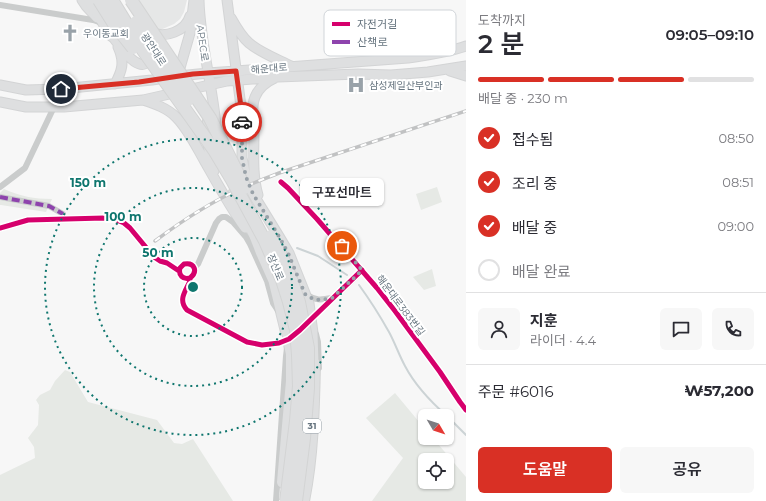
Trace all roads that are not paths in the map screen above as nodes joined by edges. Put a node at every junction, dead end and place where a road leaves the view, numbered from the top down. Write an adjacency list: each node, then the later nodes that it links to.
1 (112, 0): 18 (highway, 광안대로, bridge)
2 (117, 0): 4 (main road)
3 (123, 0): 34 (highway, 광안대로, bridge)
4 (128, 0): 13 (main road)
5 (131, 0): 34 (highway, bridge)
6 (199, 0): 22 (main road, APEC로)
7 (227, 0): 11 (main road)
8 (90, 1): 12 (main road); 14 (highway); 18 (highway, bridge)
9 (193, 4): 13 (main road); 24 (main road, APEC로)
10 (0, 5): 12 (street)
11 (229, 15): 19 (main road); 23 (main road)
12 (100, 22): 14 (main road)
13 (148, 31): 14 (main road); 24 (main road)
14 (112, 35): 27 (main road)
15 (466, 46): 16 (main road, 해운대로)
16 (456, 49)
17 (425, 56): 19 (main road, 해운대로)
18 (152, 64): 58 (highway, 장산로, bridge)
19 (291, 66): 23 (main road, 해운대로)
20 (466, 66): 21 (main road, 해운대로)
21 (447, 70): 25 (main road); 26 (main road, 해운대로)
22 (208, 73): 23 (main road, 해운대로); 24 (main road, 해운대로); 29 (main road, APEC로)
23 (237, 75): 26 (main road, 해운대로); 29 (main road, 해운대로); 39 (main road, 31)
24 (178, 76): 27 (main road, 해운대로)
25 (466, 76)
26 (278, 77): 39 (main road)
27 (115, 84): 28 (main road, 해운대로)
28 (0, 85)
29 (210, 85): 30 (main road, APEC로); 31 (main road, 해운대로)
30 (212, 96): 36 (main road); 42 (main road, APEC로)
31 (143, 100): 33 (main road, 해운대로); 36 (main road)
32 (0, 102): 33 (main road, 해운대로)
33 (54, 107): 37 (street)
34 (229, 156): 59 (highway, 장산로, bridge)
35 (281, 182): 46 (street, 해운대로383번길)
36 (219, 185): 42 (main road)
37 (0, 187)
38 (0, 197): 40 (street)
39 (262, 210): 49 (main road, 31)
40 (63, 214)
41 (0, 228): 43 (street)
42 (261, 254): 51 (main road)
43 (167, 263): 44 (street); 47 (street)
44 (184, 264): 45 (street); 47 (street)
45 (194, 268): 48 (street); 51 (street, 장산로)
46 (362, 270): 50 (street); 55 (street, 해운대로383번길)
47 (179, 271): 48 (street)
48 (190, 278): 53 (street)
49 (305, 294): 50 (street); 52 (main road, 31)
50 (332, 298): 52 (street)
51 (282, 317): 53 (main road)
52 (311, 319): 53 (street); 54 (main road, 31); 61 (street)
53 (289, 339): 56 (street); 57 (highway)
54 (314, 364): 60 (highway, 31)
55 (466, 410)
56 (276, 501)
57 (281, 501)
58 (286, 501)
59 (296, 501)
60 (303, 501)
61 (308, 501)

